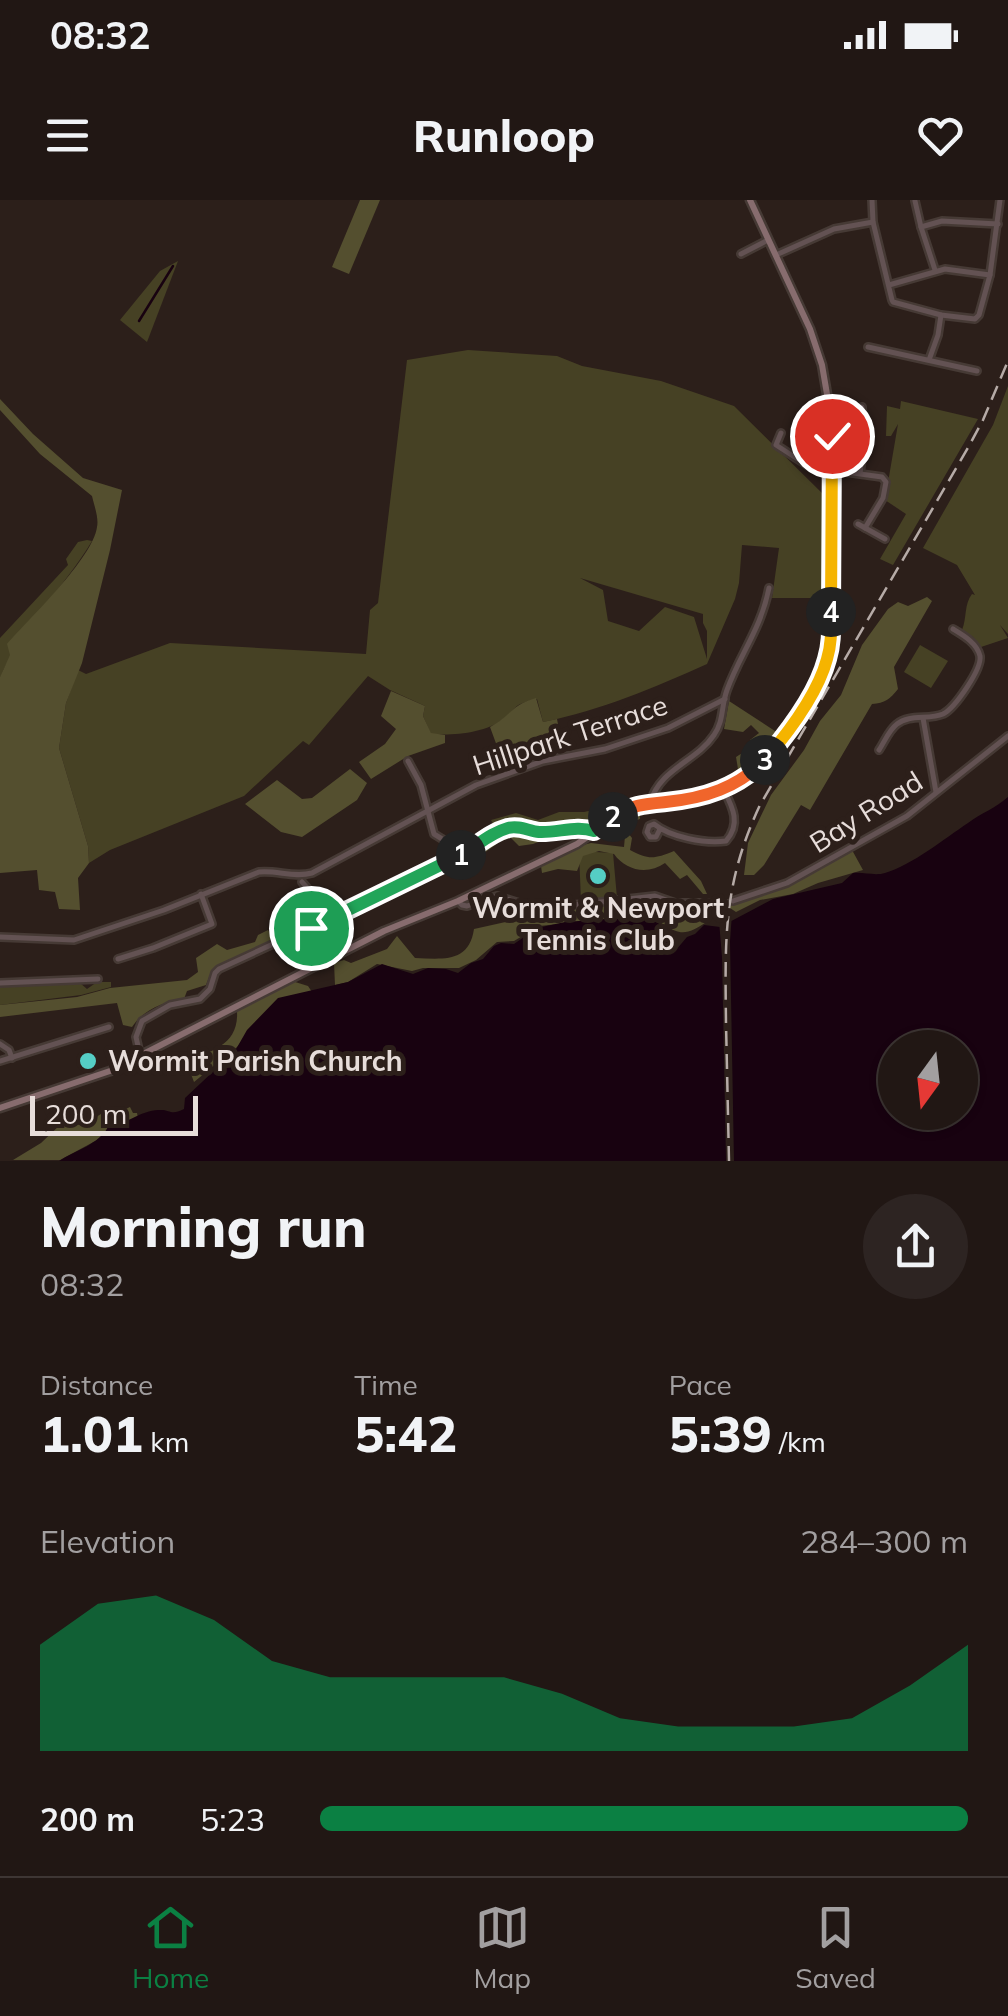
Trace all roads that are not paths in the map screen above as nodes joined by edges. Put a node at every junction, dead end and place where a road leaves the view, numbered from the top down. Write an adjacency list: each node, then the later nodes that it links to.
1 (750, 200): 8 (main road)
2 (872, 200): 5 (street)
3 (1000, 200): 6 (street)
4 (915, 201): 7 (street)
5 (874, 222): 10 (street); 13 (street)
6 (998, 224): 7 (street); 12 (street)
7 (920, 227): 11 (street)
8 (768, 240): 9 (street); 10 (main road)
9 (741, 254)
10 (776, 256): 20 (main road)
11 (935, 270): 12 (street); 13 (street)
12 (990, 275): 14 (street)
13 (888, 285): 14 (street)
14 (941, 315): 16 (street)
15 (868, 348): 16 (street)
16 (929, 360): 17 (street)
17 (977, 371)
18 (862, 407): 21 (street)
19 (781, 433): 20 (street)
20 (831, 466): 21 (street); 30 (main road)
21 (860, 473): 22 (street)
22 (885, 539)
23 (769, 588): 25 (street)
24 (953, 628): 26 (street)
25 (725, 699): 32 (street); 33 (street, Hillpark Terrace)
26 (923, 718): 28 (street); 31 (street)
27 (1008, 736): 31 (street, Bay Road)
28 (880, 750)
29 (408, 762): 33 (street)
30 (724, 790): 32 (main road); 34 (street)
31 (936, 792): 40 (street, Bay Road)
32 (650, 803): 35 (main road)
33 (428, 810): 36 (street); 38 (street, Hillpark Terrace)
34 (660, 829)
35 (592, 833): 36 (street); 39 (main road)
36 (481, 840): 42 (street)
37 (302, 882): 42 (street)
38 (201, 894): 43 (street, Hillpark Terrace); 44 (street)
39 (458, 901): 41 (street); 49 (main road)
40 (734, 901)
41 (711, 903)
42 (311, 928): 49 (street)
43 (0, 937)
44 (118, 959)
45 (98, 979): 46 (street)
46 (0, 982)
47 (109, 1027): 50 (street)
48 (0, 1044): 50 (street)
49 (140, 1055): 52 (main road)
50 (12, 1058): 51 (street)
51 (0, 1062)
52 (0, 1108)

